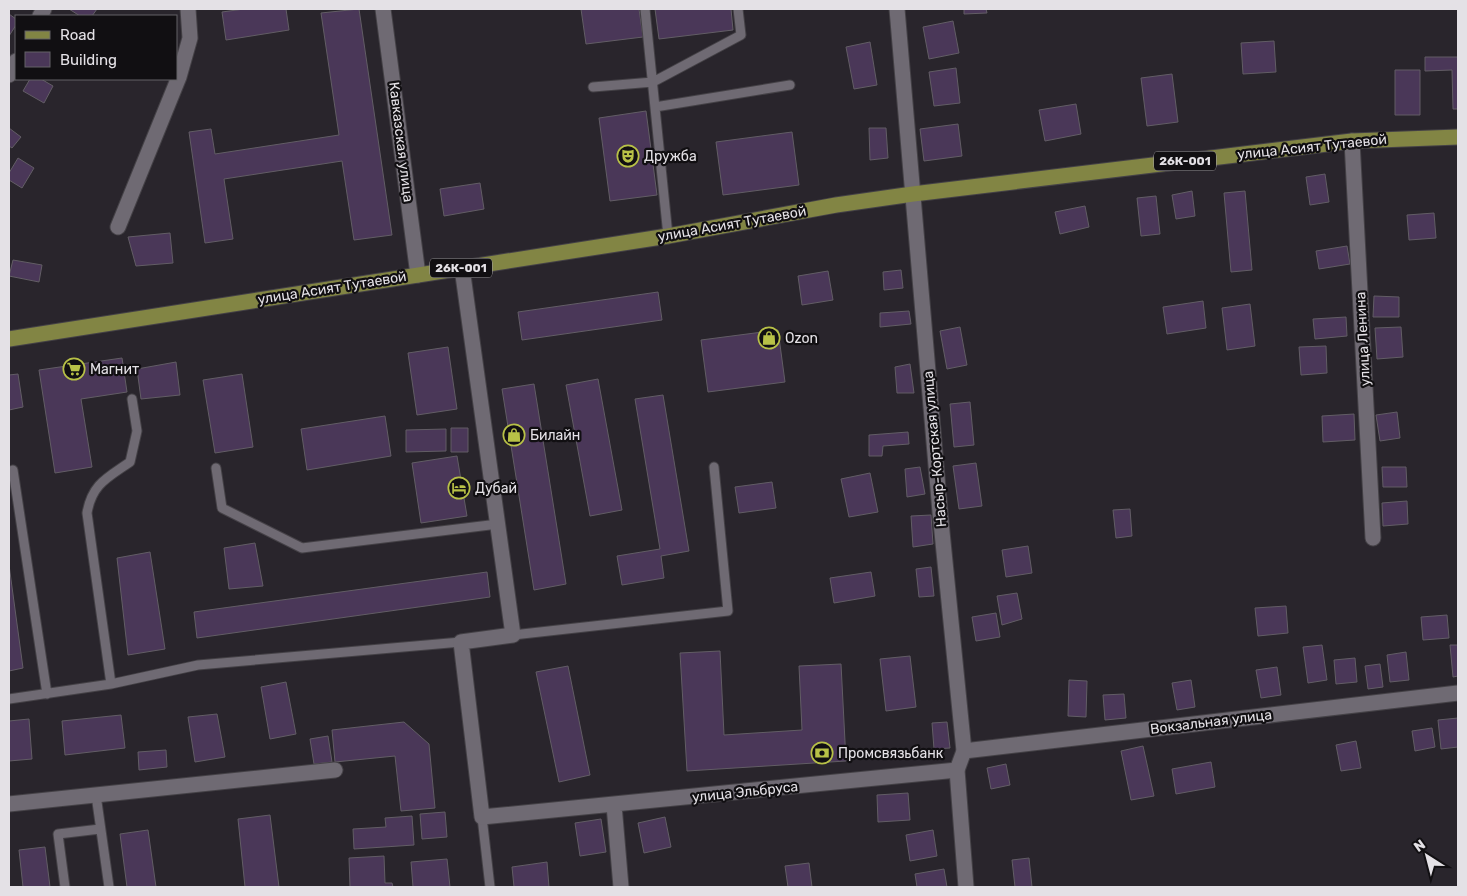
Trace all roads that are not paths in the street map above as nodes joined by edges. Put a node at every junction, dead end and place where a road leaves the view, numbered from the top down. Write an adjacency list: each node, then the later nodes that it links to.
1 (188, 9): 15 (street)
2 (383, 9): 18 (street, Кавказская улица)
3 (645, 9): 8 (lane)
4 (738, 9): 8 (lane)
5 (896, 9): 14 (street, Насыр-Кортская улица)
6 (15, 63): 7 (street)
7 (9, 75)
8 (653, 82): 10 (lane); 11 (lane)
9 (790, 85): 11 (lane)
10 (593, 87)
11 (655, 107): 16 (lane)
12 (1458, 137): 13 (main road, улица Асият Тутаевой / 26К-001)
13 (1352, 141): 14 (main road, улица Асият Тутаевой / 26К-001); 25 (street, улица Ленина)
14 (913, 194): 16 (main road, улица Асият Тутаевой / 26К-001); 32 (street, Насыр-Кортская улица)
15 (118, 227)
16 (668, 236): 17 (main road, улица Асият Тутаевой / 26К-001)
17 (462, 268): 18 (main road, улица Асият Тутаевой / 26К-001); 24 (street)
18 (418, 275): 19 (main road, улица Асият Тутаевой / 26К-001)
19 (9, 339)
20 (132, 399): 28 (lane)
21 (714, 467): 26 (lane)
22 (216, 468): 24 (lane)
23 (13, 470): 30 (lane)
24 (498, 524): 26 (street)
25 (1373, 538)
26 (513, 636): 27 (street)
27 (460, 642): 28 (lane); 38 (street)
28 (111, 684): 30 (lane)
29 (1458, 693): 32 (street, Вокзальная улица)
30 (47, 694): 31 (lane)
31 (9, 699)
32 (964, 751): 34 (street, Насыр-Кортская улица)
33 (335, 770): 35 (street)
34 (958, 770): 37 (street, улица Эльбруса); 44 (street, Насыр-Кортская улица)
35 (96, 795): 36 (street); 39 (lane)
36 (9, 804)
37 (614, 805): 38 (street, улица Эльбруса); 43 (street)
38 (482, 817): 42 (lane)
39 (100, 829): 40 (lane); 41 (lane)
40 (65, 887)
41 (108, 887)
42 (490, 887)
43 (620, 887)
44 (966, 887)

